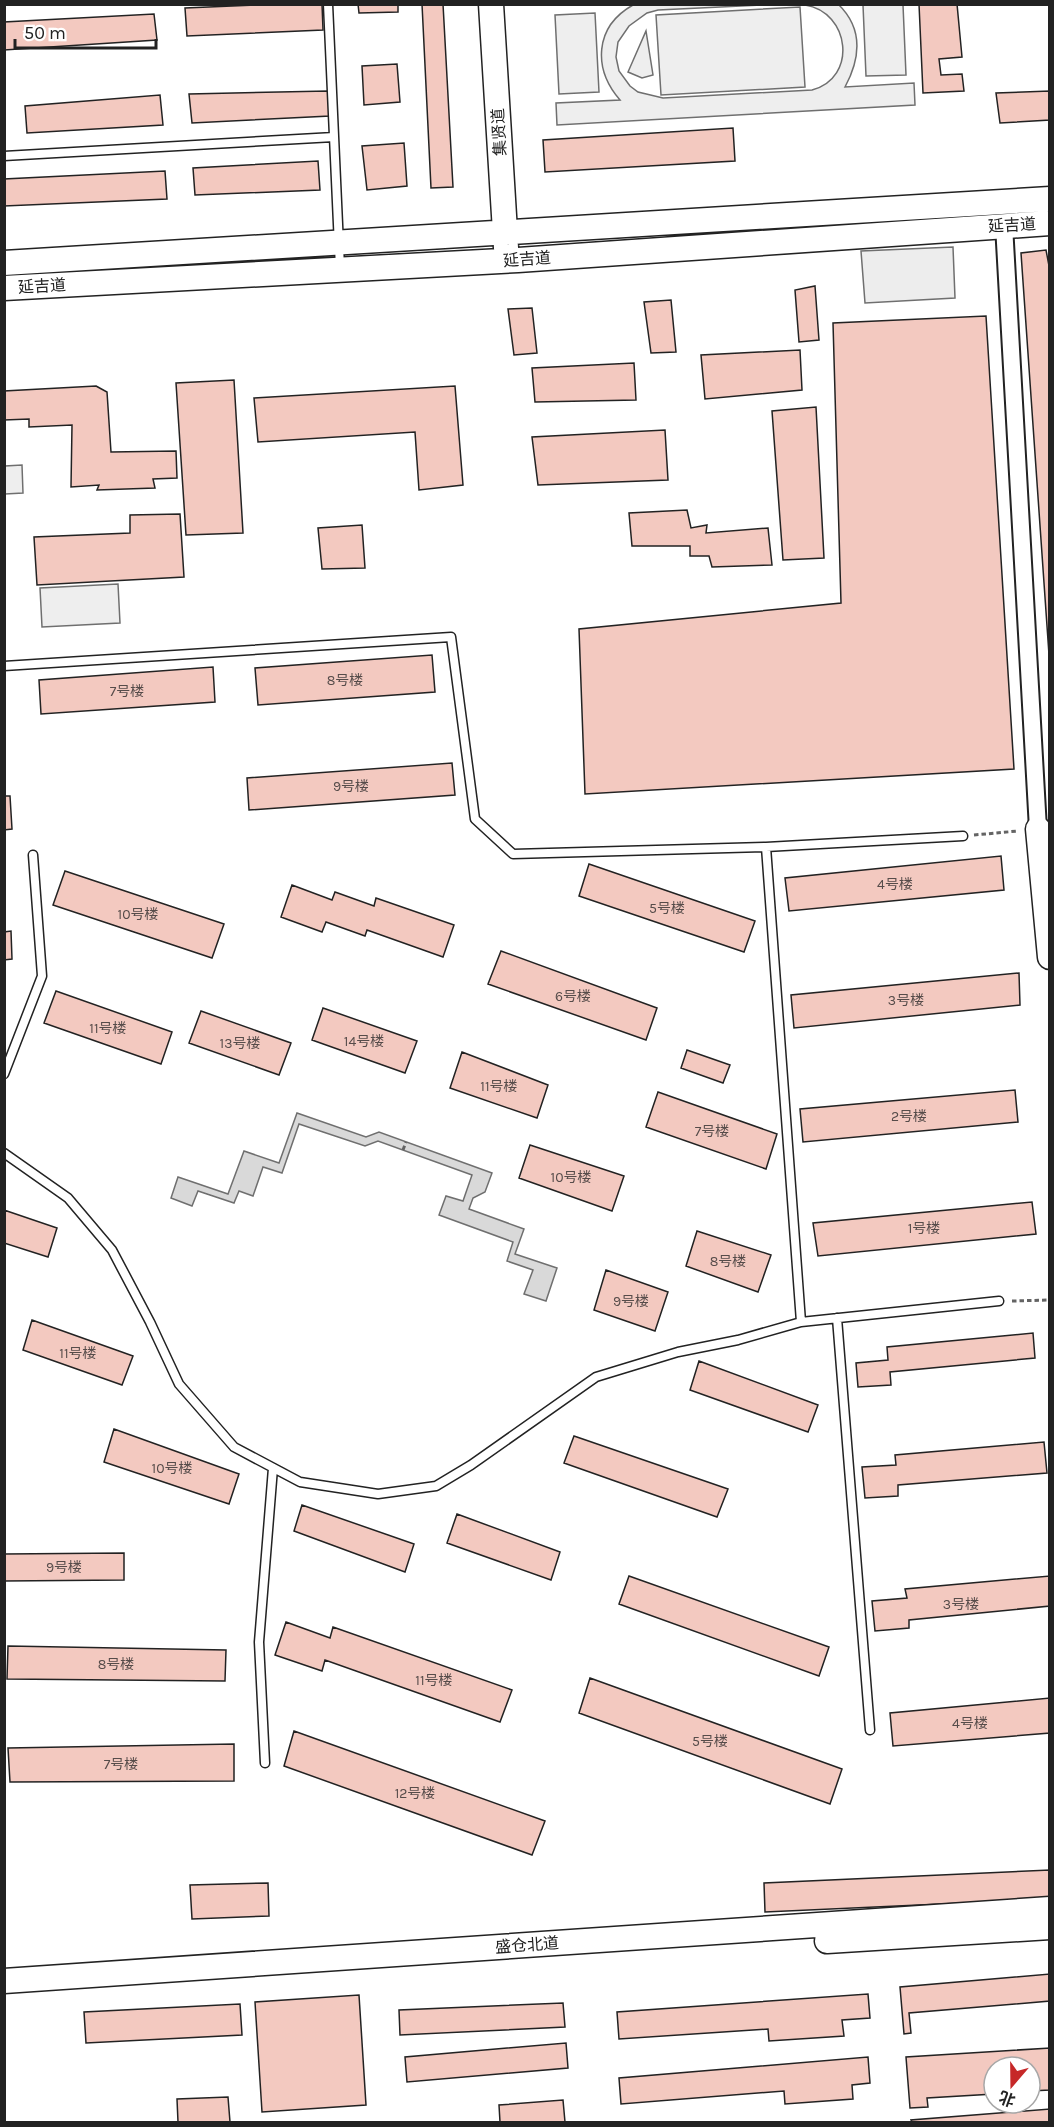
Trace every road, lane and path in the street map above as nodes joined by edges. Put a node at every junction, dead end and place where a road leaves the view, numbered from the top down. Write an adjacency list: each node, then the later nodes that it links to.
1 (328, 4): 4 (lane)
2 (491, 4): 9 (street, 集贤道)
3 (502, 4): 9 (street, 集贤道)
4 (334, 137): 5 (lane); 10 (lane)
5 (4, 156)
6 (1050, 199): 9 (street, 延吉道)
7 (1050, 223): 8 (street, 延吉道)
8 (1004, 225): 11 (street, 延吉道); 16 (street)
9 (511, 233): 10 (street, 延吉道); 11 (street, 集贤道)
10 (339, 242): 12 (street, 延吉道); 13 (lane)
11 (513, 260): 13 (street, 延吉道)
12 (4, 263)
13 (340, 269): 14 (street, 延吉道)
14 (4, 288)
15 (4, 666): 18 (lane)
16 (1038, 829): 17 (path); 20 (street)
17 (963, 836): 18 (lane)
18 (766, 847): 28 (lane)
19 (33, 855): 21 (lane)
20 (1050, 957)
21 (4, 1074)
22 (406, 1142): 23 (path)
23 (403, 1150)
24 (4, 1153): 29 (lane)
25 (1050, 1300): 26 (path)
26 (999, 1301): 27 (lane)
27 (837, 1318): 28 (lane); 30 (lane)
28 (801, 1322): 29 (lane)
29 (273, 1468): 31 (lane)
30 (870, 1730)
31 (265, 1763)
32 (1050, 1909): 34 (street, 盛仓北道)
33 (1050, 1927): 35 (street, 盛仓北道)
34 (4, 1981)
35 (4, 1993)

